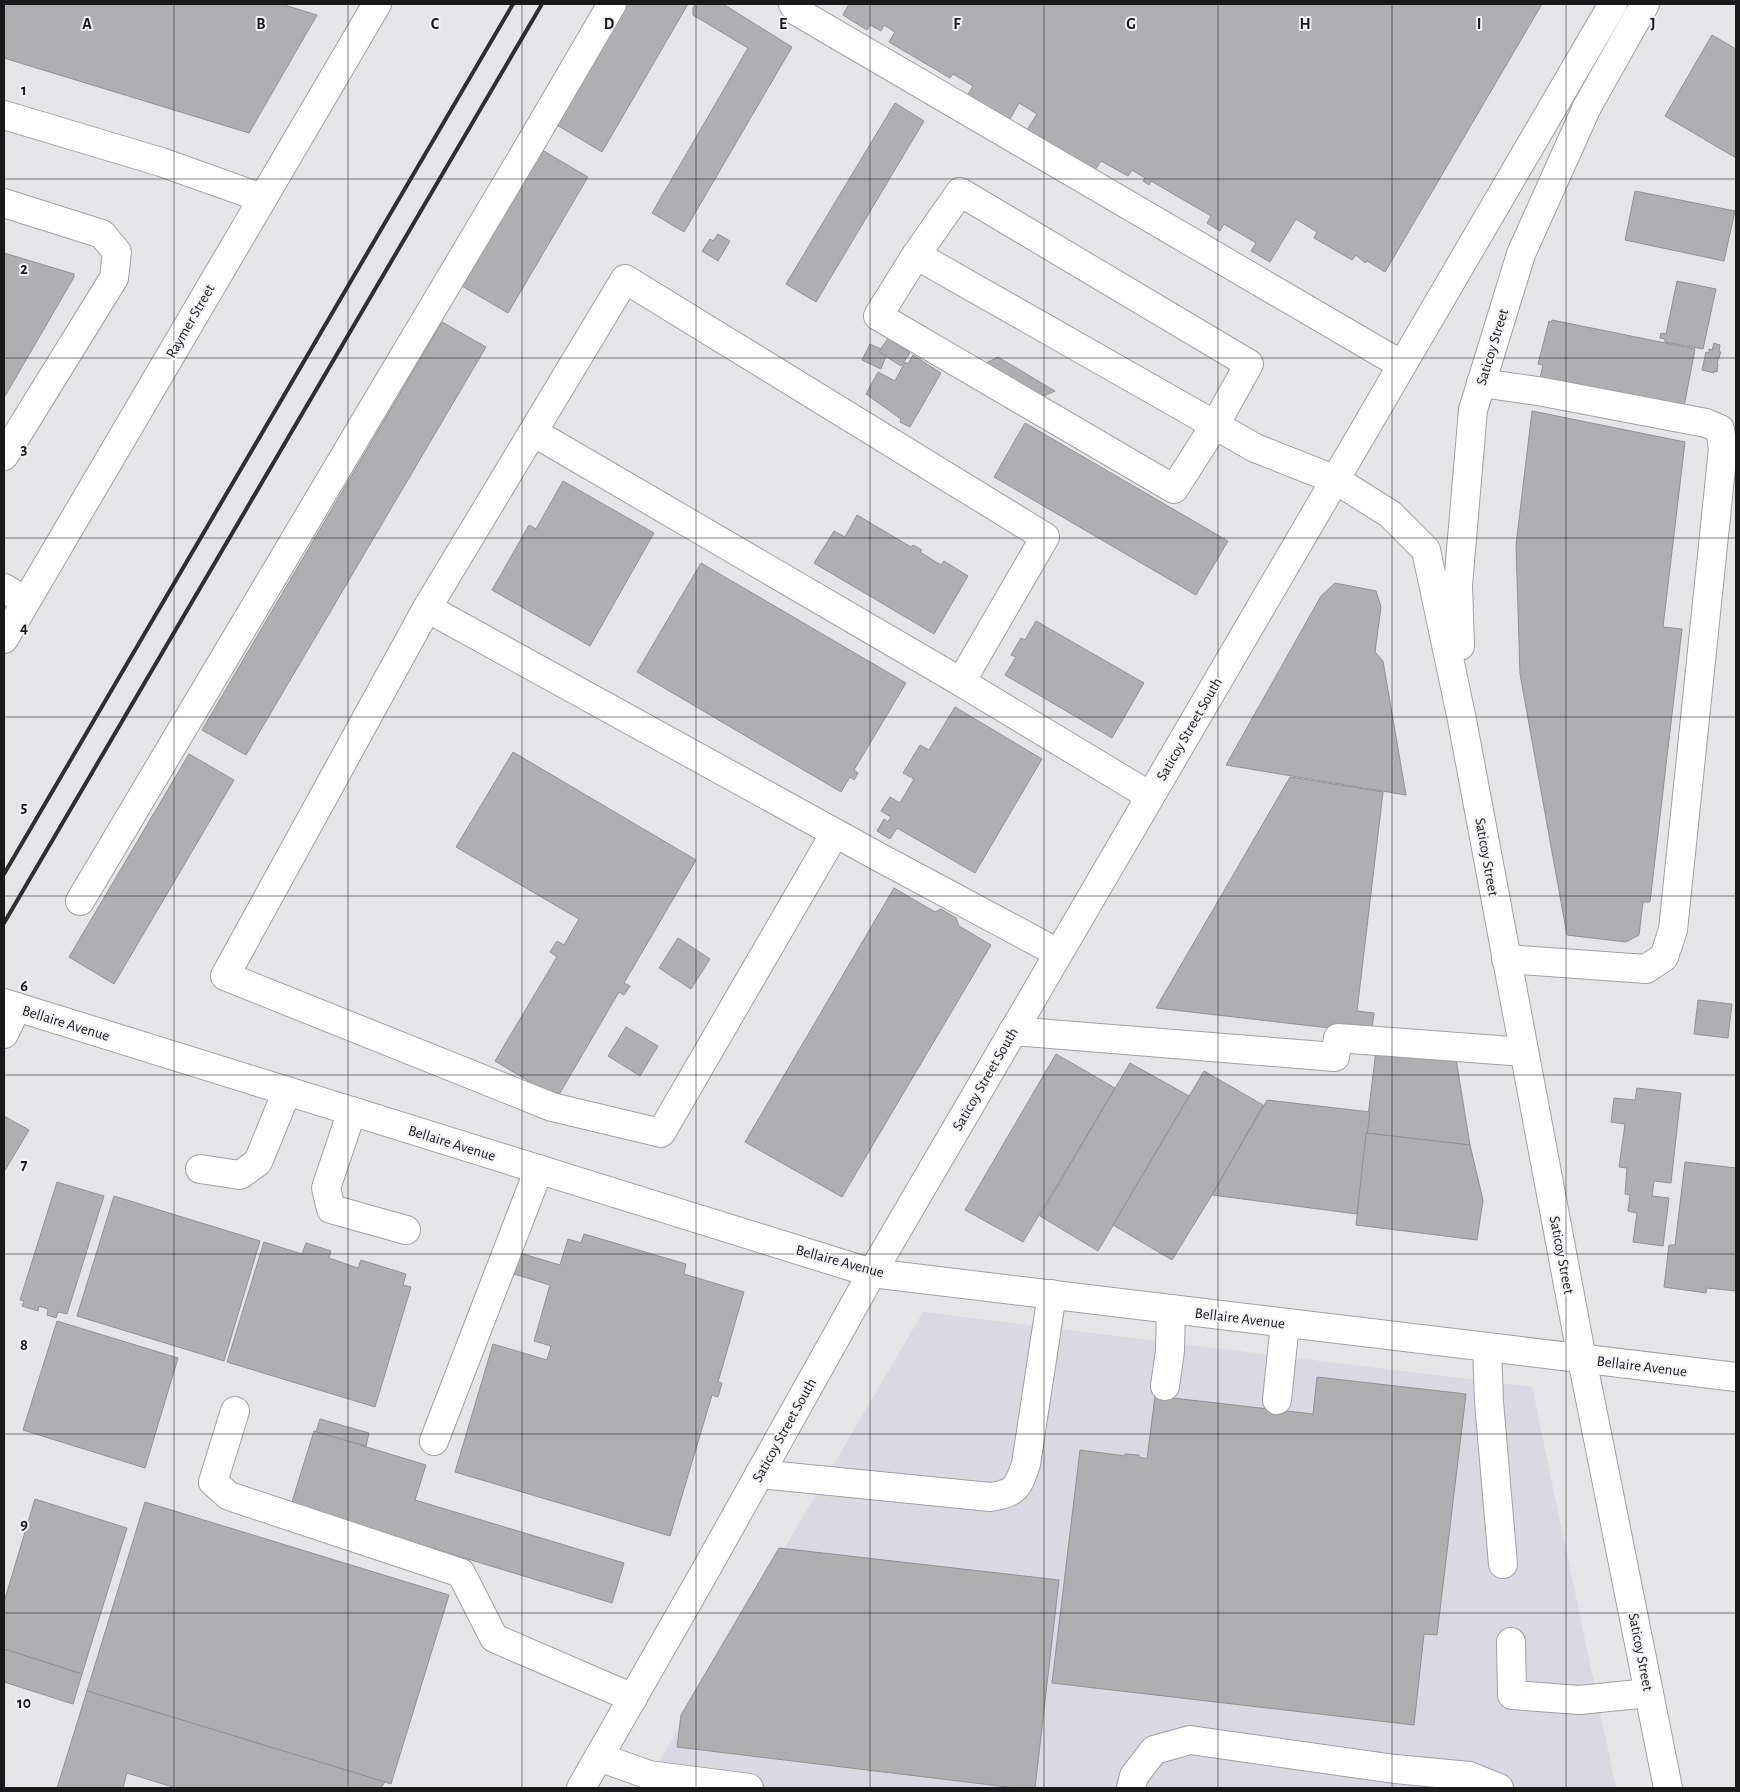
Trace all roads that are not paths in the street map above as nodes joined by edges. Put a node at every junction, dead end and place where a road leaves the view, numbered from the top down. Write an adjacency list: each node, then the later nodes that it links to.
1 (378, 4): 7 (street, Raymer Street)
2 (612, 4): 23 (street)
3 (793, 4): 10 (street)
4 (1613, 4): 10 (street)
5 (1645, 4): 11 (street, Saticoy Street)
6 (4, 115): 7 (street)
7 (262, 198): 16 (street, Raymer Street)
8 (4, 203): 14 (street)
9 (916, 255): 12 (street, Saticoy Street); 12 (street); 12 (street)
10 (1400, 370): 15 (street, Saticoy Street South)
11 (1481, 383): 20 (street, Saticoy Street); 25 (street)
12 (1215, 425): 15 (street, Saticoy Street)
13 (533, 432): 17 (street); 19 (street); 19 (street)
14 (4, 456)
15 (1336, 480): 20 (street, Saticoy Street); 21 (street, Saticoy Street South)
16 (15, 595): 18 (street, Raymer Street)
17 (427, 608): 22 (street); 22 (street)
18 (4, 639)
19 (960, 682): 21 (street)
20 (1462, 720): 25 (street, Saticoy Street)
21 (1150, 796): 24 (street, Saticoy Street South)
22 (835, 833): 24 (street)
23 (80, 901)
24 (1058, 953): 27 (street, Saticoy Street South)
25 (1506, 959): 29 (street, Saticoy Street)
26 (11, 1005): 28 (street); 30 (street, Bellaire Avenue)
27 (1013, 1031): 29 (street); 35 (street, Saticoy Street South)
28 (4, 1034)
29 (1524, 1052): 40 (street, Saticoy Street)
30 (287, 1091): 31 (street, Bellaire Avenue); 32 (street)
31 (352, 1111): 33 (street, Bellaire Avenue); 34 (street)
32 (200, 1169)
33 (539, 1170): 35 (street, Bellaire Avenue); 45 (street)
34 (406, 1230)
35 (872, 1273): 36 (street, Bellaire Avenue); 46 (street, Saticoy Street South)
36 (1052, 1294): 37 (street, Bellaire Avenue); 46 (street)
37 (1171, 1309): 38 (street, Bellaire Avenue); 42 (street)
38 (1285, 1323): 39 (street, Bellaire Avenue); 43 (street)
39 (1487, 1348): 40 (street, Bellaire Avenue); 47 (street)
40 (1582, 1359): 41 (street, Bellaire Avenue); 49 (street, Saticoy Street)
41 (1736, 1377)
42 (1165, 1386)
43 (1277, 1400)
44 (235, 1411): 50 (street)
45 (434, 1441)
46 (759, 1474): 50 (street, Saticoy Street South)
47 (1503, 1564)
48 (1511, 1642): 49 (street)
49 (1649, 1693): 56 (street, Saticoy Street)
50 (633, 1698): 51 (street, Saticoy Street South)
51 (599, 1757): 52 (street, Saticoy Street South); 53 (street)
52 (581, 1788)
53 (749, 1788)
54 (1131, 1788): 55 (street)
55 (1499, 1788)
56 (1668, 1788)

